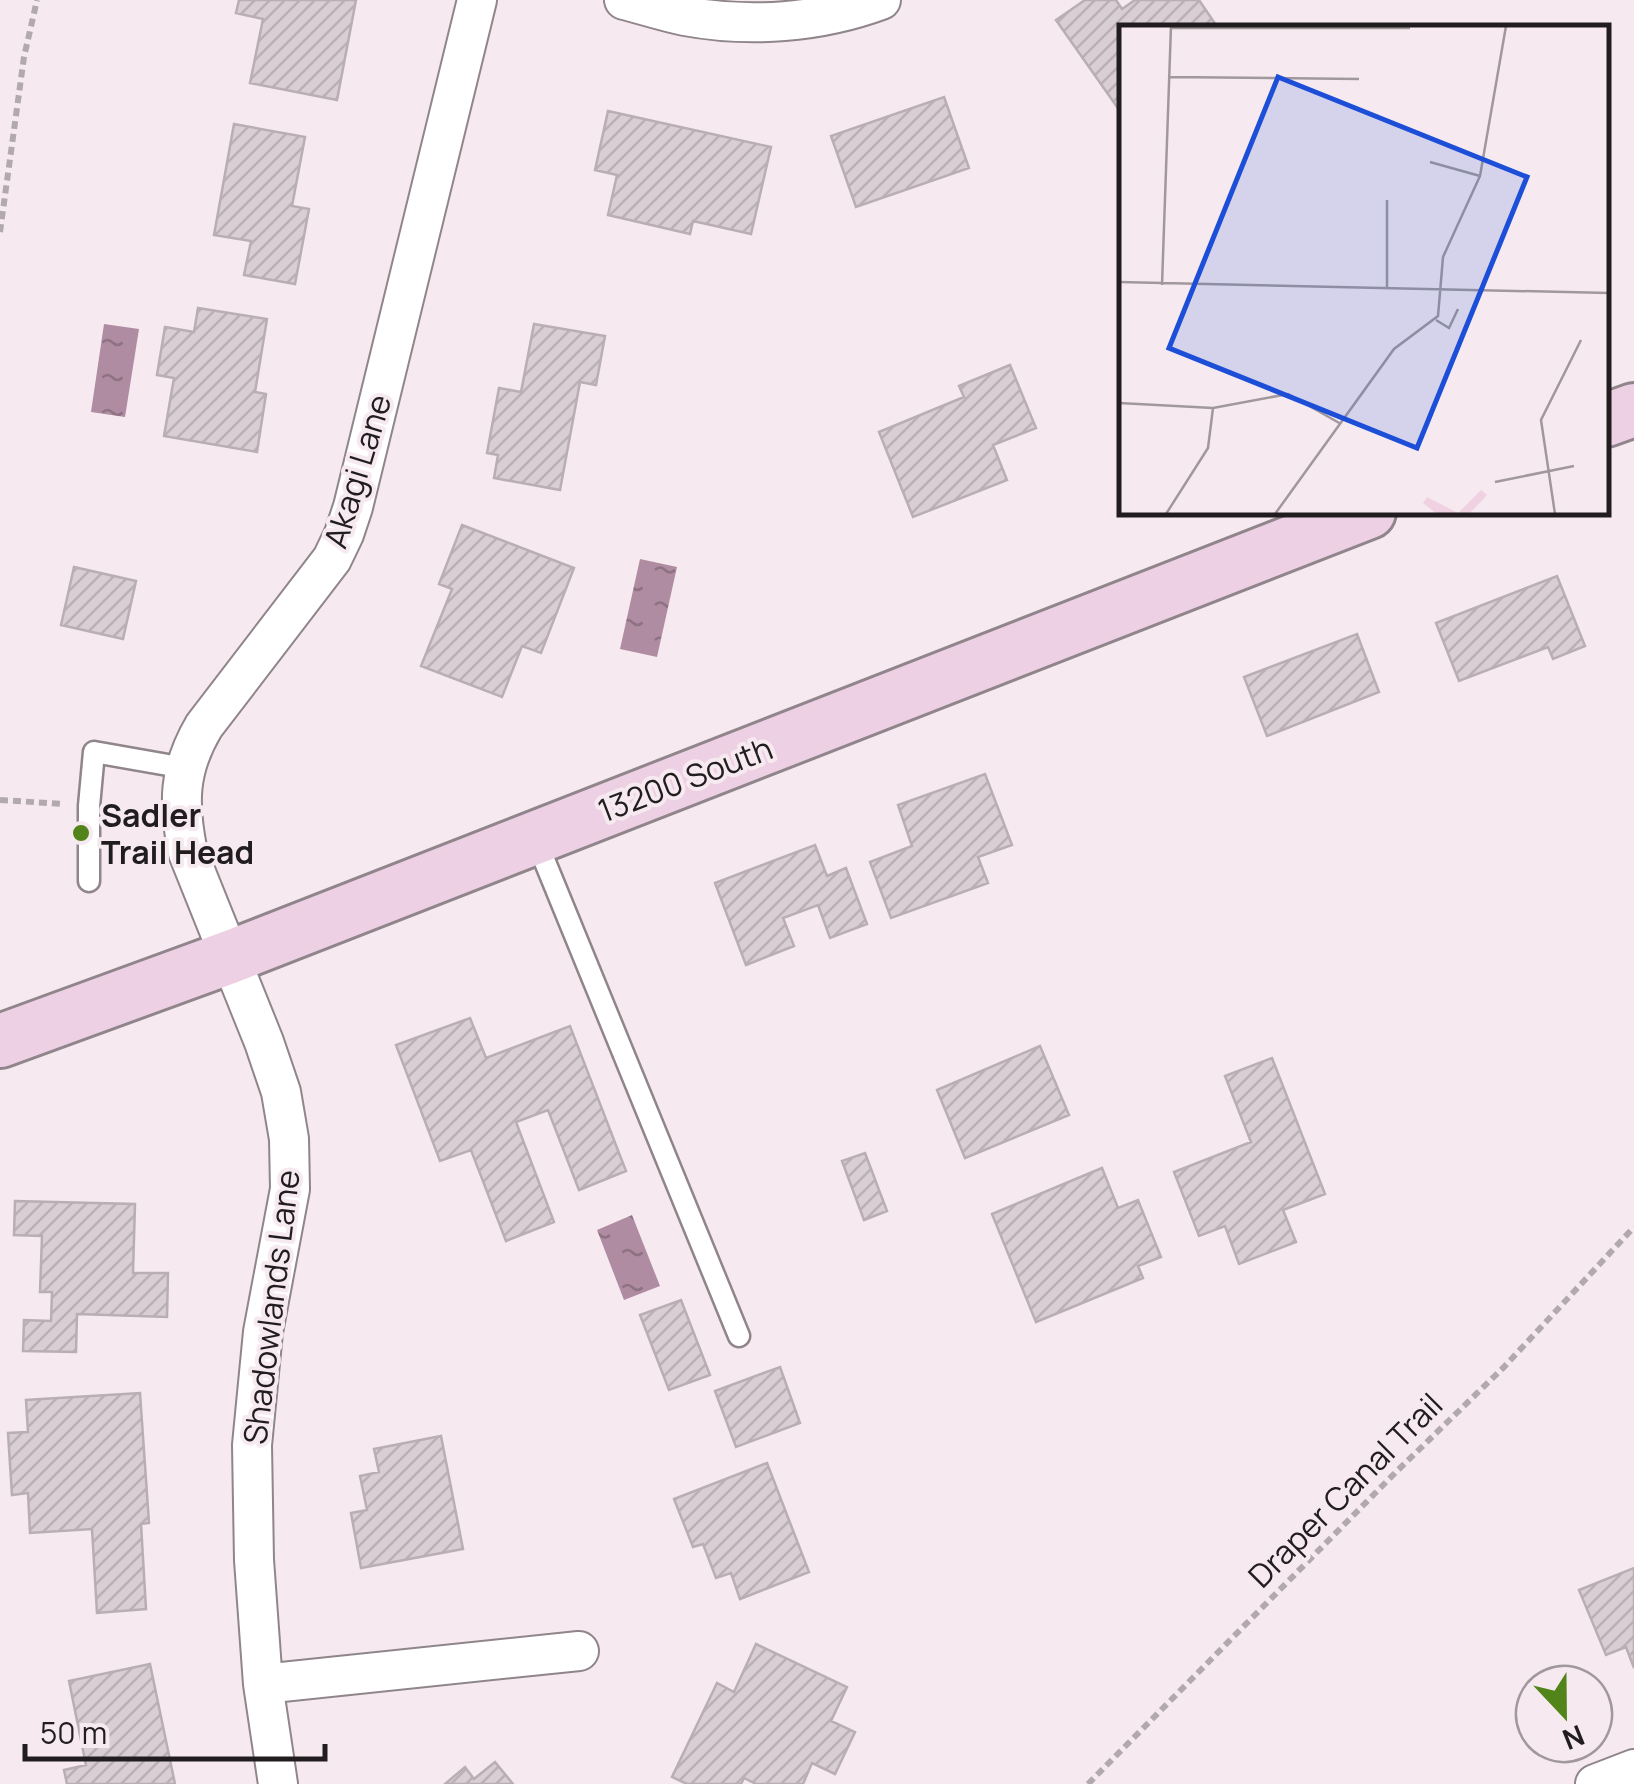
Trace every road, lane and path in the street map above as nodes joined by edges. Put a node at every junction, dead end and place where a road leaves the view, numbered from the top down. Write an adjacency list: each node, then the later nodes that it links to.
1 (37, 0): 5 (path)
2 (477, 0): 9 (street, Akagi Lane)
3 (624, 0): 4 (street)
4 (881, 0)
5 (0, 232)
6 (1634, 410): 7 (street)
7 (1609, 419)
8 (1361, 515): 12 (street, 13200 South)
9 (185, 768): 11 (lane); 14 (street, Akagi Lane)
10 (0, 800): 11 (path)
11 (89, 806): 13 (lane)
12 (535, 838): 14 (street, 13200 South); 17 (lane)
13 (89, 880)
14 (230, 958): 15 (street, 13200 South); 19 (street, Shadowlands Lane)
15 (0, 1041)
16 (1634, 1228): 22 (path, Draper Canal Trail)
17 (739, 1336)
18 (578, 1651): 19 (street)
19 (262, 1684): 21 (street, Shadowlands Lane)
20 (1634, 1768): 23 (street)
21 (278, 1784)
22 (1088, 1784)
23 (1595, 1784)

